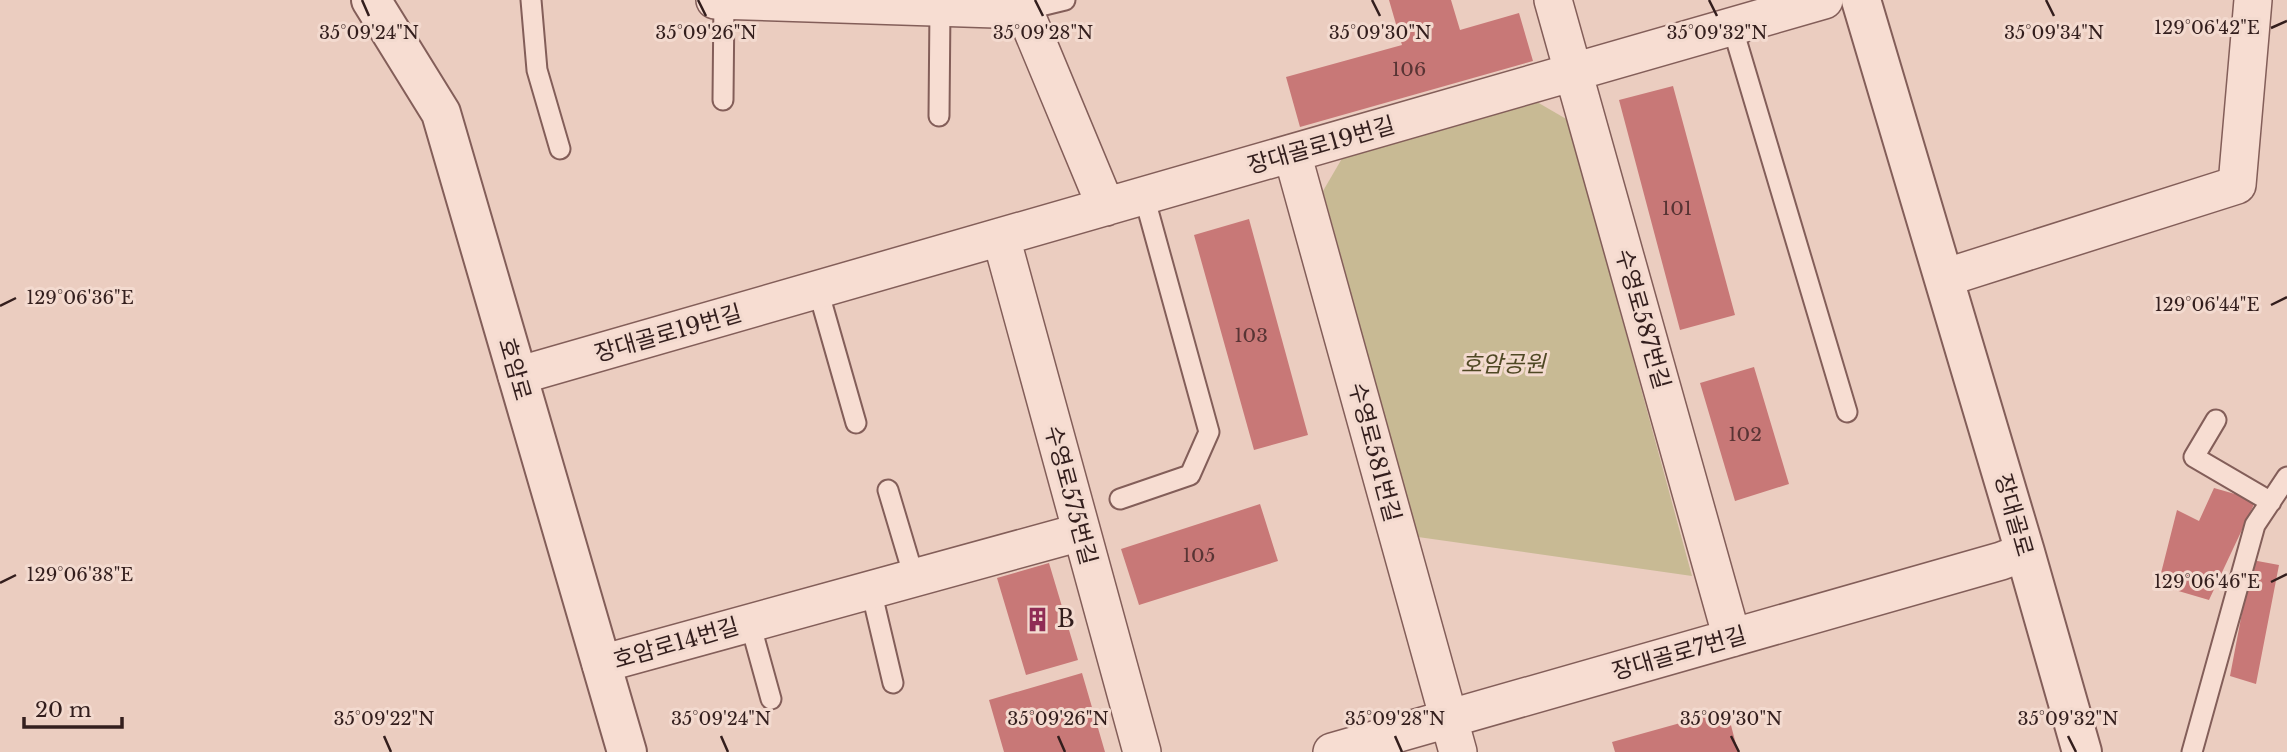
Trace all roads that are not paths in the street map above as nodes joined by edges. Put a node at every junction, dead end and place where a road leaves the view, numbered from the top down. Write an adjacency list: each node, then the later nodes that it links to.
1 (371, 0): 23 (street, 호암로)
2 (531, 0): 16 (lane)
3 (715, 0): 4 (street)
4 (724, 0): 11 (street); 14 (lane)
5 (1065, 0): 10 (lane)
6 (1553, 0): 13 (street, 수영로587번길)
7 (1824, 0): 12 (street, 장대골로19번길)
8 (1861, 0): 21 (street, 장대골로)
9 (2253, 0): 21 (street)
10 (1024, 5): 11 (street); 19 (street)
11 (940, 7): 15 (lane)
12 (1732, 26): 13 (street, 장대골로19번길); 24 (lane)
13 (1573, 72): 17 (street, 장대골로19번길); 36 (street, 수영로587번길)
14 (723, 100)
15 (939, 116)
16 (560, 149)
17 (1292, 153): 18 (street, 장대골로19번길); 40 (street, 수영로581번길)
18 (1144, 196): 19 (street, 장대골로19번길); 29 (lane)
19 (1106, 207): 20 (street, 장대골로19번길)
20 (1001, 237): 22 (street, 장대골로19번길); 31 (street, 수영로575번길)
21 (1944, 278): 32 (street, 장대골로)
22 (818, 290): 23 (street, 장대골로19번길); 26 (lane)
23 (517, 376): 37 (street, 호암로)
24 (1847, 412)
25 (2216, 420): 30 (lane)
26 (856, 423)
27 (2287, 477): 30 (lane)
28 (888, 490): 33 (lane)
29 (1121, 499)
30 (2271, 502): 45 (lane)
31 (1081, 532): 33 (street, 호암로14번길); 42 (street, 수영로575번길)
32 (2025, 552): 36 (street, 장대골로7번길); 44 (street, 장대골로)
33 (914, 578): 34 (street, 호암로14번길)
34 (871, 590): 35 (street, 호암로14번길); 38 (lane)
35 (750, 623): 37 (street, 호암로14번길); 39 (lane, 호암로14번길)
36 (1732, 638): 40 (street, 장대골로7번길)
37 (601, 664): 41 (street, 호암로)
38 (893, 683)
39 (771, 699)
40 (1453, 735): 43 (street, 장대골로7번길)
41 (627, 752)
42 (1142, 752)
43 (1332, 752)
44 (2082, 752)
45 (2192, 752)

